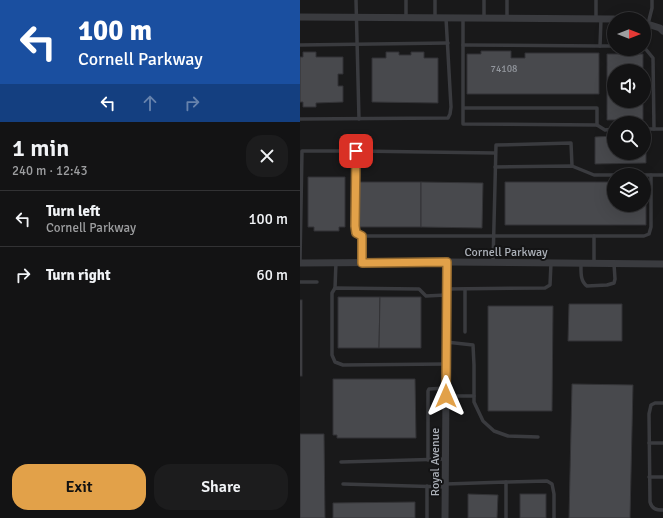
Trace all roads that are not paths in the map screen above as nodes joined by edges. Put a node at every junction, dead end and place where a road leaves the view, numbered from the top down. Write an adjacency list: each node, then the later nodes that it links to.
1 (356, 0): 10 (lane)
2 (406, 0): 11 (lane)
3 (435, 0): 12 (lane)
4 (484, 0): 15 (lane)
5 (507, 0): 16 (lane)
6 (596, 0): 17 (lane)
7 (652, 0): 8 (lane)
8 (650, 12)
9 (300, 17): 10 (street)
10 (356, 18): 11 (street); 22 (lane)
11 (406, 18): 12 (street)
12 (435, 18): 13 (street)
13 (446, 18): 14 (street); 21 (lane)
14 (463, 18): 15 (street); 24 (lane)
15 (484, 18): 16 (street)
16 (507, 18): 17 (street)
17 (598, 19): 18 (street); 25 (lane)
18 (607, 19)
19 (651, 25): 20 (street)
20 (663, 31)
21 (448, 43): 22 (lane); 29 (lane)
22 (357, 44): 23 (lane); 29 (lane)
23 (300, 45)
24 (463, 45): 25 (lane); 28 (lane)
25 (600, 46): 26 (lane)
26 (607, 46)
27 (651, 56): 32 (lane)
28 (463, 108): 31 (lane); 31 (lane)
29 (359, 118): 30 (lane)
30 (300, 119)
31 (597, 125): 34 (lane)
32 (654, 129): 33 (lane)
33 (663, 129)
34 (607, 130)
35 (356, 151): 36 (lane); 43 (lane); 44 (lane)
36 (495, 153): 37 (lane); 38 (lane)
37 (572, 166): 38 (lane); 39 (lane)
38 (495, 167): 45 (lane)
39 (607, 175)
40 (651, 175): 41 (lane)
41 (663, 175)
42 (651, 212): 46 (lane)
43 (300, 236): 47 (lane)
44 (362, 236): 45 (lane); 50 (lane)
45 (493, 236): 46 (lane); 51 (lane)
46 (594, 236): 54 (lane)
47 (300, 262): 48 (street, Cornell Parkway)
48 (336, 262): 50 (street, Cornell Parkway); 59 (lane)
49 (447, 262): 50 (street, Cornell Parkway); 51 (street, Cornell Parkway); 61 (street, Royal Avenue)
50 (362, 263)
51 (493, 263): 52 (street, Cornell Parkway)
52 (551, 263): 53 (street, Cornell Parkway); 60 (lane)
53 (581, 263): 54 (street, Cornell Parkway); 55 (lane)
54 (594, 264): 55 (street, Cornell Parkway)
55 (614, 264): 56 (street, Cornell Parkway)
56 (663, 264)
57 (300, 282): 58 (lane)
58 (316, 282)
59 (335, 288): 61 (lane); 64 (lane)
60 (465, 289): 61 (lane); 62 (lane)
61 (446, 292): 63 (street, Royal Avenue)
62 (465, 332)
63 (446, 342): 64 (street, Royal Avenue); 67 (lane)
64 (446, 364): 65 (street, Royal Avenue)
65 (446, 388): 66 (street, Royal Avenue); 73 (lane)
66 (446, 396): 67 (lane); 72 (street, Royal Avenue)
67 (474, 396): 69 (lane)
68 (663, 404): 70 (lane)
69 (538, 437)
70 (649, 443): 71 (lane); 75 (lane)
71 (663, 443)
72 (446, 459): 73 (lane); 79 (street, Royal Avenue)
73 (428, 460): 74 (lane)
74 (340, 462)
75 (650, 477): 76 (lane); 81 (lane)
76 (663, 477)
77 (506, 482): 79 (lane); 84 (lane); 85 (lane)
78 (343, 484): 80 (lane)
79 (445, 485): 80 (lane); 83 (street, Royal Avenue)
80 (427, 486): 82 (lane)
81 (663, 510)
82 (427, 518)
83 (445, 518)
84 (506, 518)
85 (554, 518)

